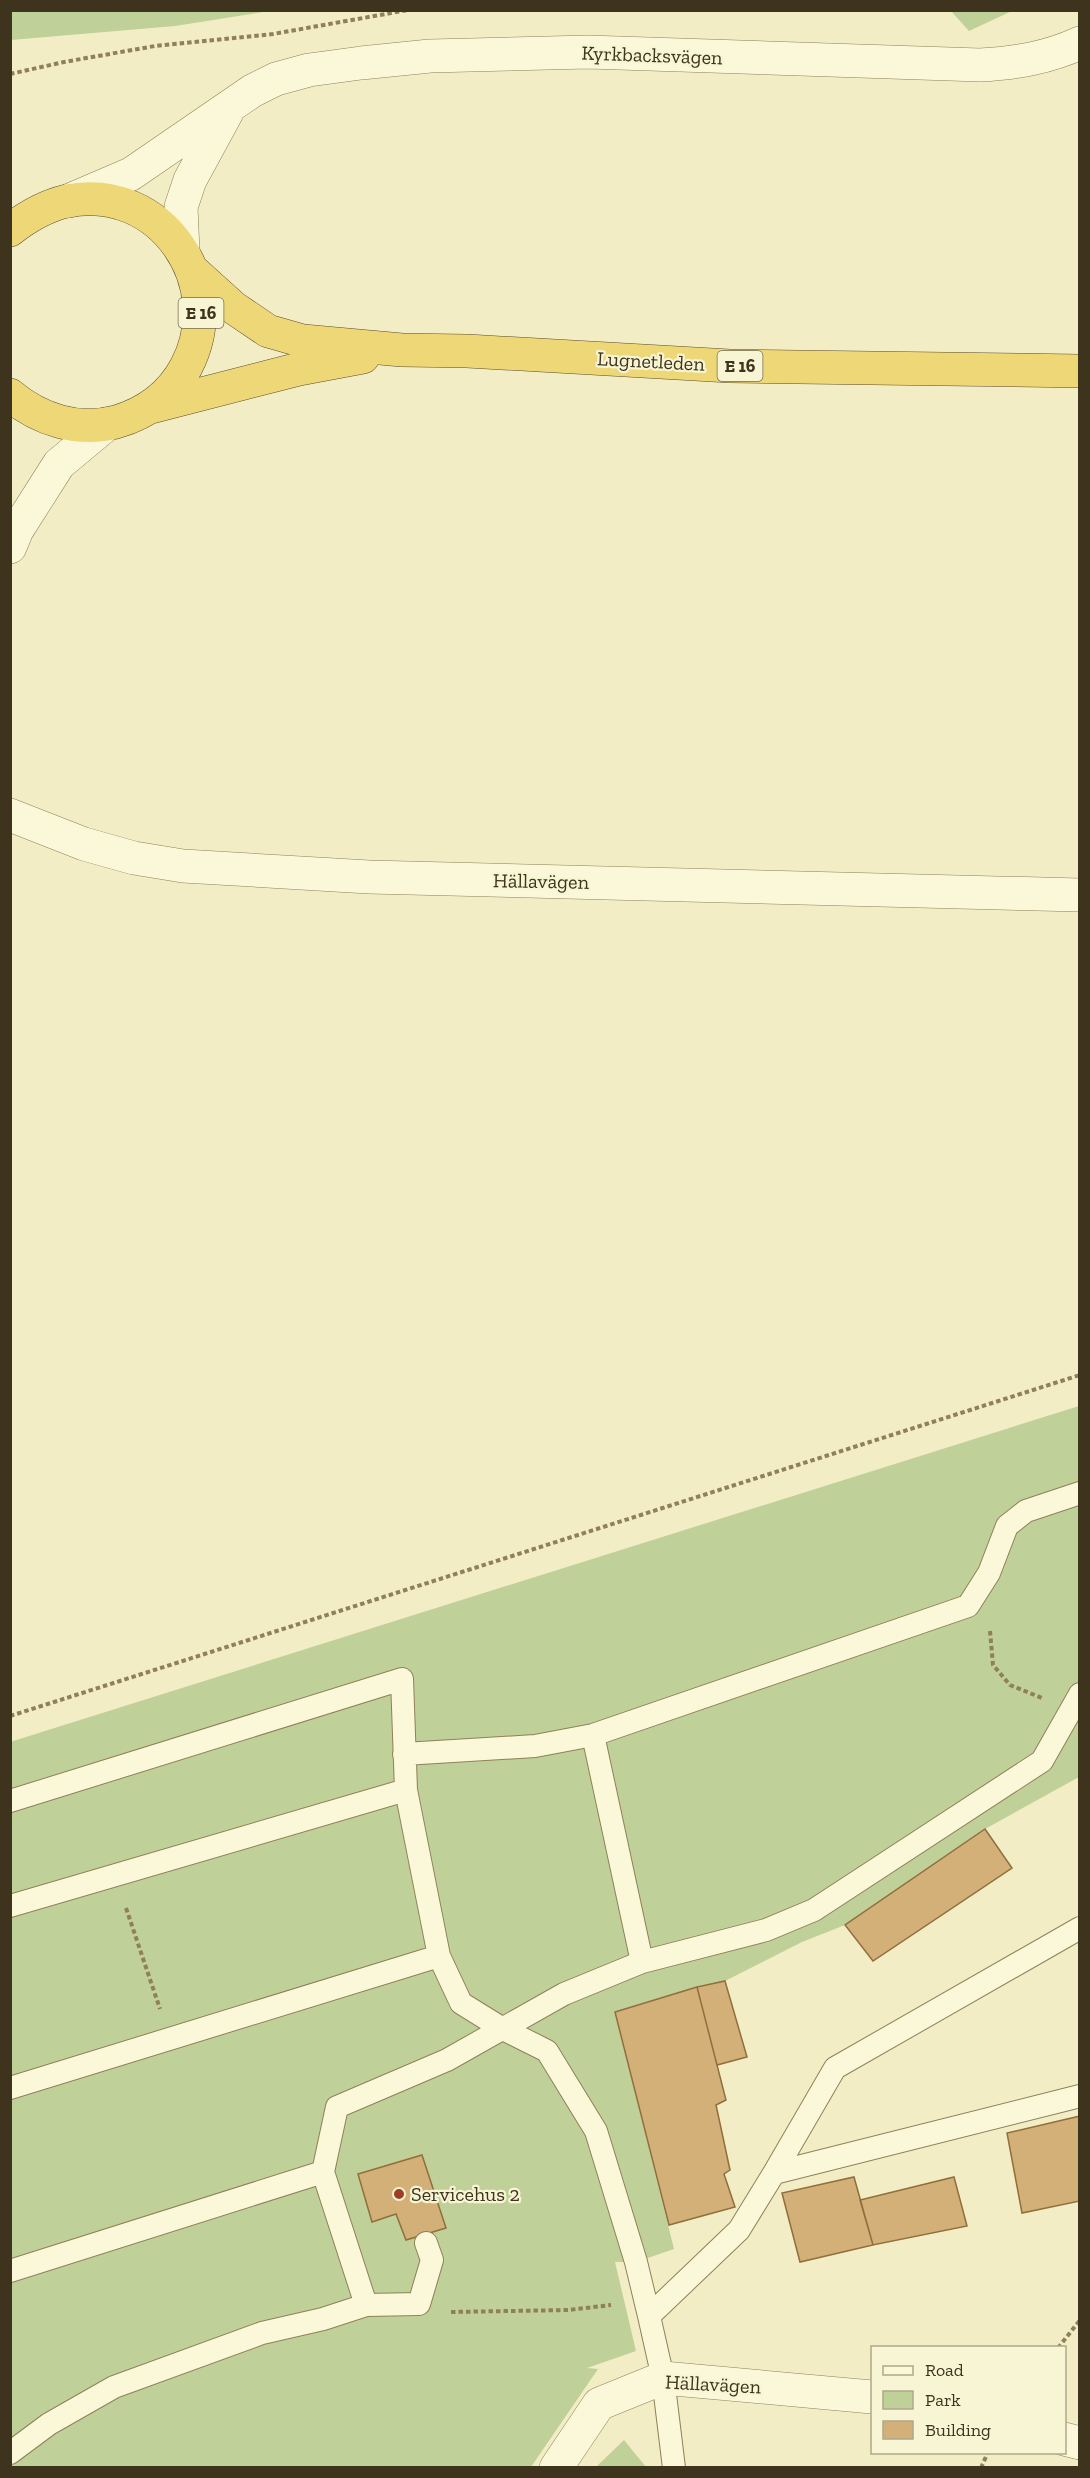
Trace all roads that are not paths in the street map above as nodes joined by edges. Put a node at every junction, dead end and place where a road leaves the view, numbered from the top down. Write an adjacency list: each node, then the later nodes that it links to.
1 (1080, 43): 2 (street, Kyrkbacksvägen)
2 (231, 105): 3 (street, Kyrkbacksvägen); 5 (street, Kyrkbacksvägen)
3 (68, 201): 4 (highway, E 16); 5 (highway, E 16)
4 (16, 222)
5 (188, 261): 6 (highway, Lugnetleden / E 16); 9 (highway, E 16)
6 (402, 350): 7 (highway, Lugnetleden / E 16); 9 (highway, Lugnetleden / E 16)
7 (1080, 371)
8 (10, 395): 10 (highway, E 16)
9 (149, 408): 10 (highway, E 16)
10 (107, 424): 11 (street)
11 (10, 547)
12 (10, 815): 13 (street, Hällavägen)
13 (1080, 895)
14 (1080, 1493): 16 (lane)
15 (1077, 1698): 23 (lane)
16 (593, 1735): 17 (lane); 23 (lane)
17 (404, 1754): 18 (lane); 19 (lane)
18 (406, 1790): 20 (lane); 22 (lane)
19 (10, 1801)
20 (10, 1906)
21 (1080, 1928): 28 (lane)
22 (439, 1956): 24 (lane); 25 (lane)
23 (642, 1962): 24 (lane)
24 (503, 2029): 27 (lane); 32 (lane)
25 (10, 2088)
26 (1080, 2096): 28 (lane)
27 (323, 2172): 30 (lane); 31 (lane)
28 (774, 2174): 32 (lane)
29 (426, 2243): 31 (lane)
30 (10, 2271)
31 (366, 2305): 35 (lane)
32 (647, 2308): 33 (lane)
33 (663, 2378): 34 (street, Hällavägen); 36 (street, Hällavägen); 37 (lane)
34 (871, 2397)
35 (10, 2453)
36 (556, 2468)
37 (674, 2468)

